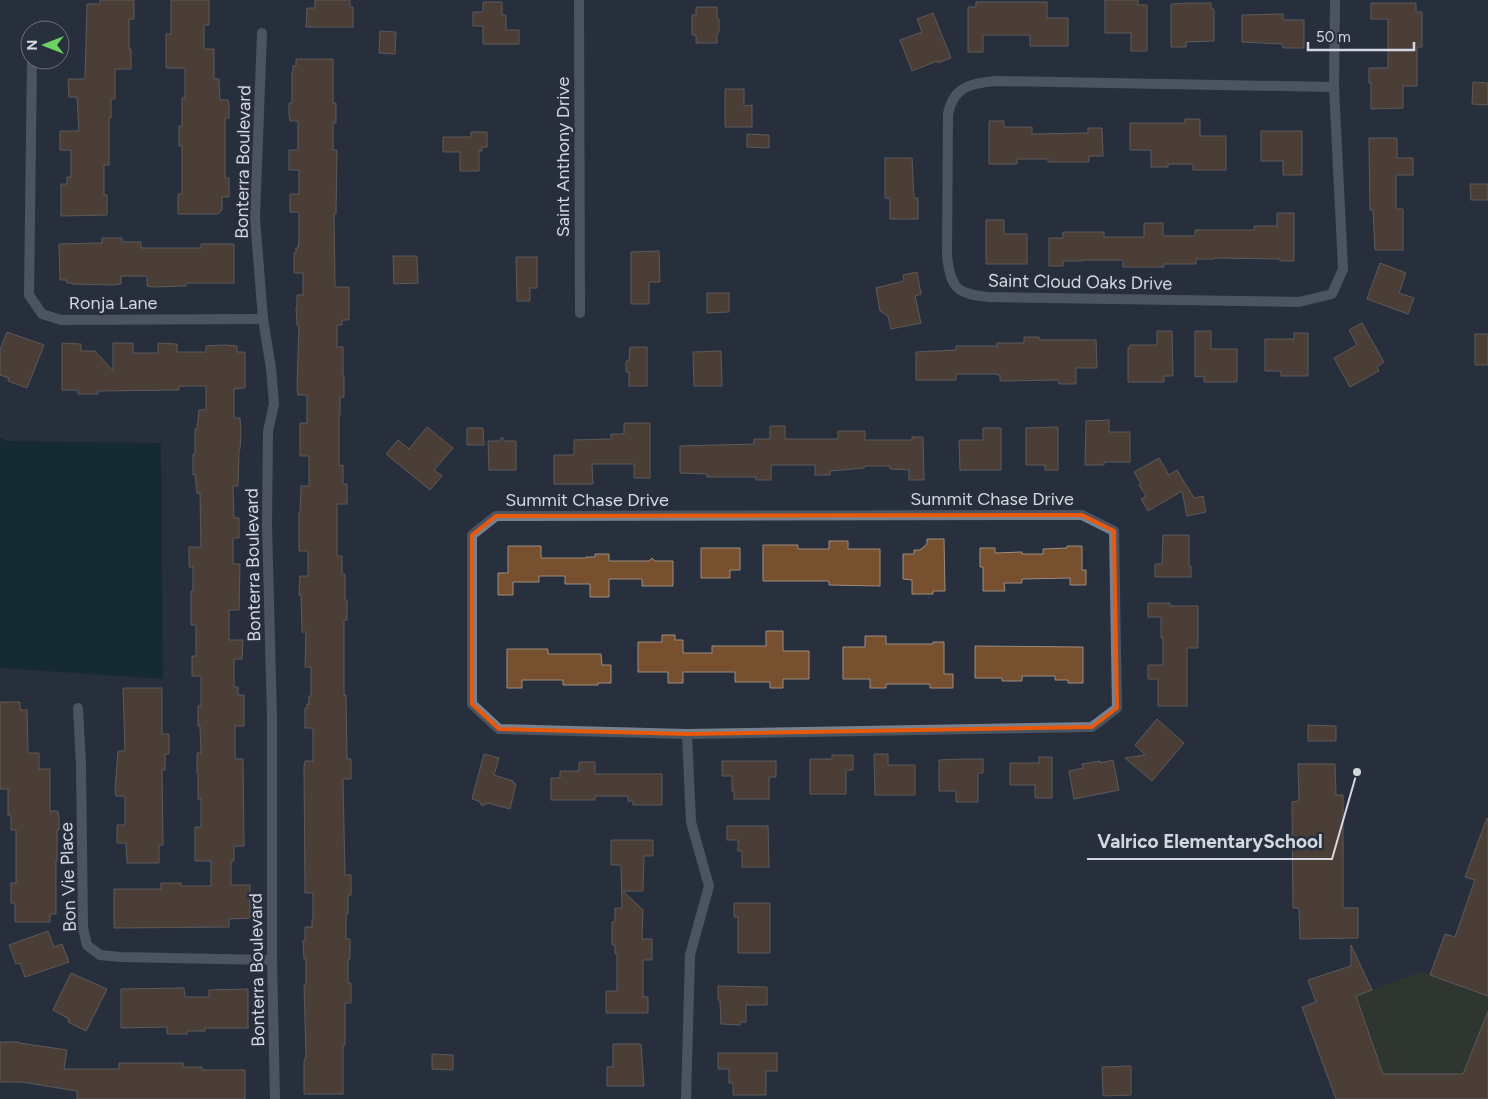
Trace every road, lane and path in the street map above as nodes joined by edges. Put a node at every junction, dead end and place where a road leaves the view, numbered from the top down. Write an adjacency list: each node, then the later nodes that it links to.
1 (579, 0): 6 (street, Saint Anthony Drive)
2 (1335, 0): 5 (street, Saint Cloud Oaks Drive)
3 (262, 33): 7 (street, Bonterra Boulevard)
4 (32, 70): 7 (street, Ronja Lane)
5 (1334, 87): 5 (street, Saint Cloud Oaks Drive)
6 (580, 313)
7 (263, 318): 10 (street, Bonterra Boulevard)
8 (78, 708): 10 (street, Bon Vie Place)
9 (687, 734): 9 (street, Summit Chase Drive); 12 (street)
10 (272, 960): 11 (street, Bonterra Boulevard)
11 (275, 1099)
12 (686, 1099)

